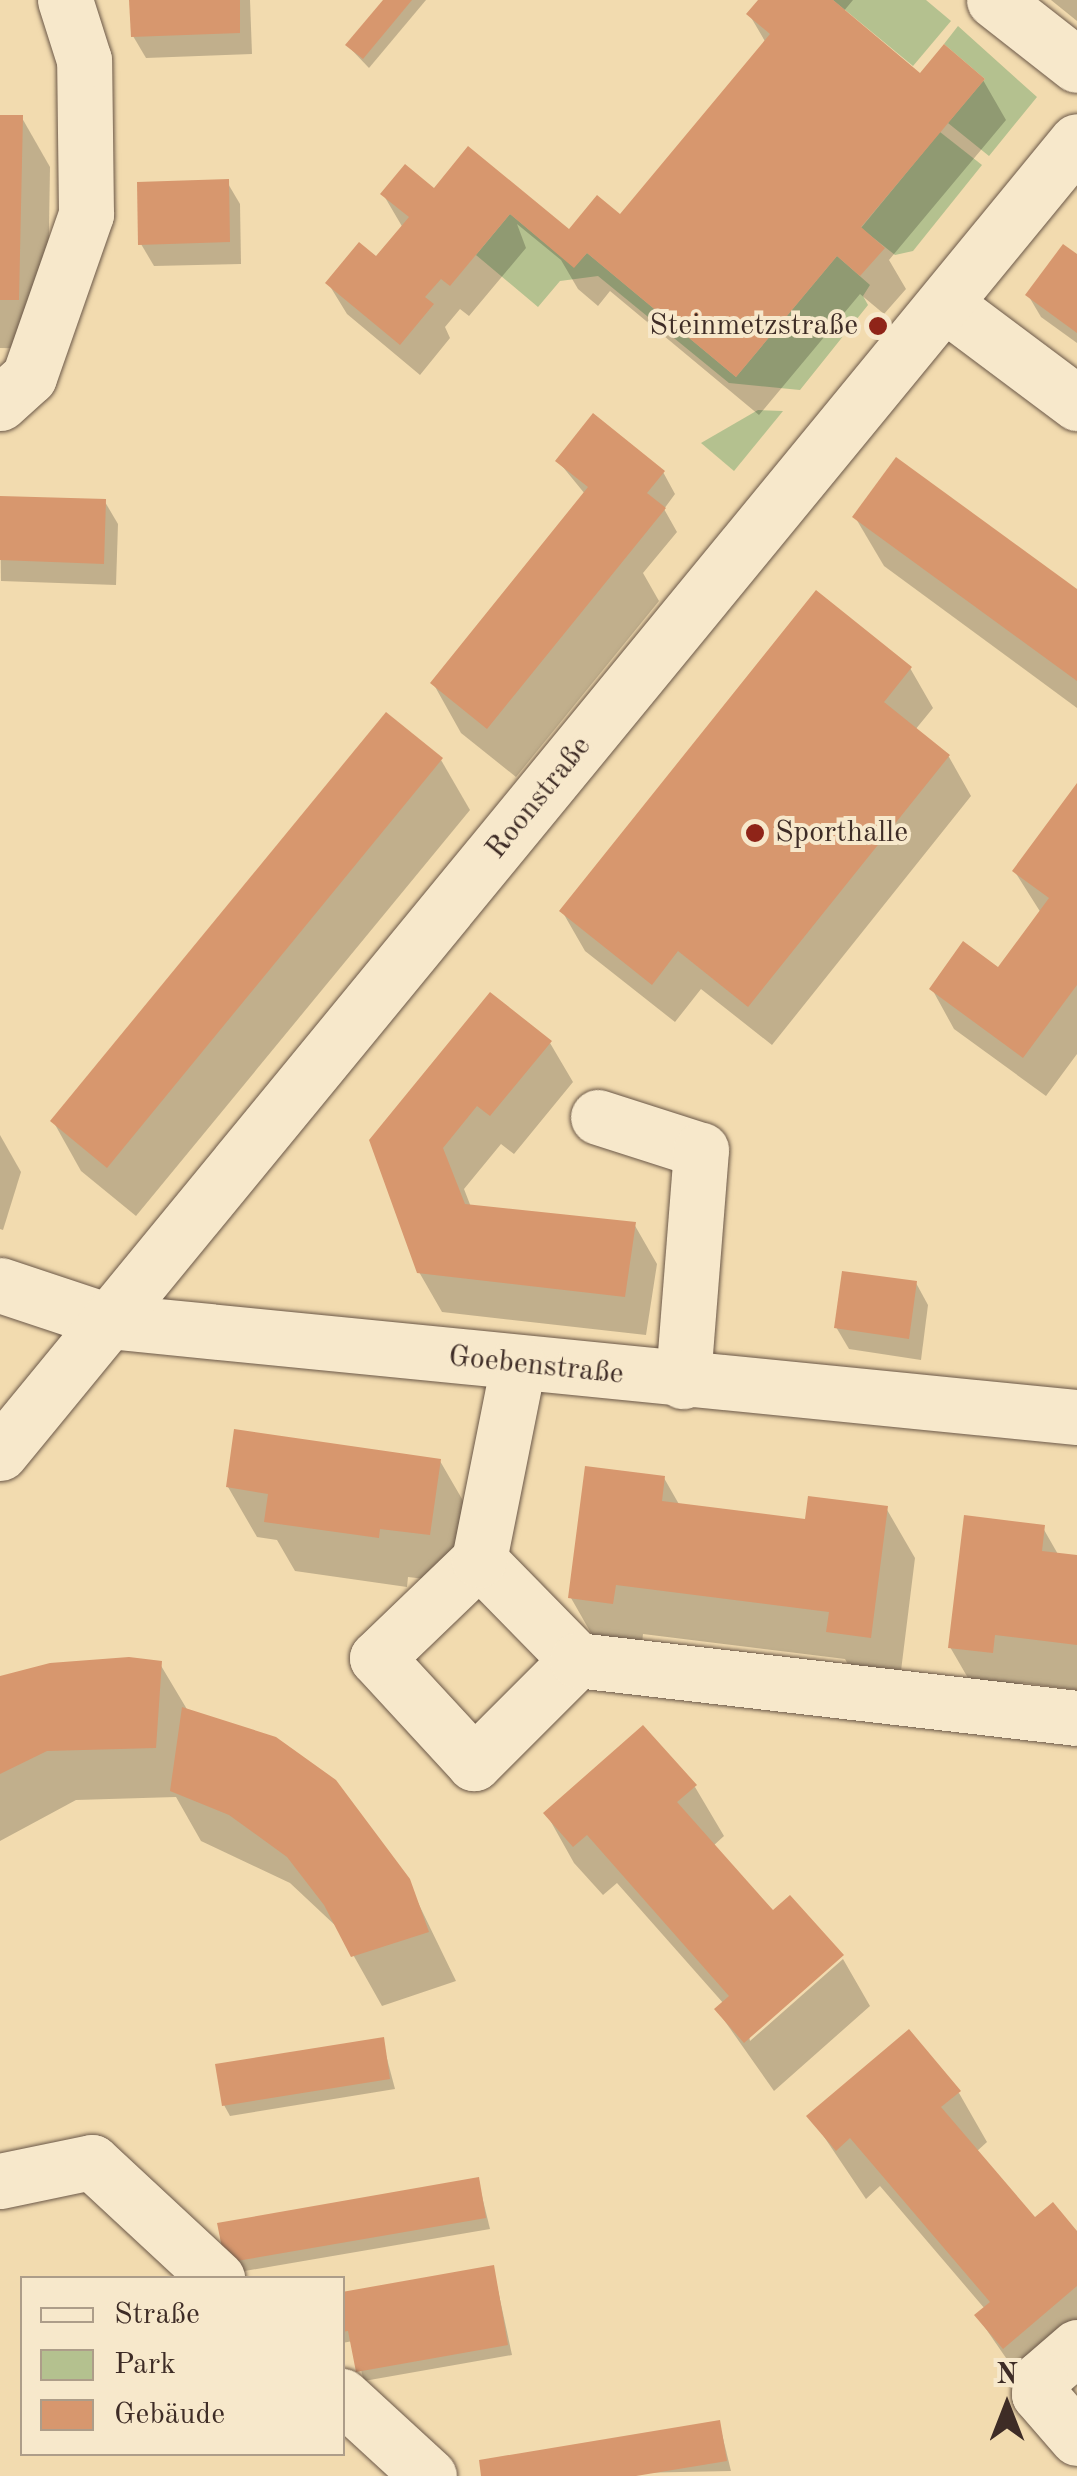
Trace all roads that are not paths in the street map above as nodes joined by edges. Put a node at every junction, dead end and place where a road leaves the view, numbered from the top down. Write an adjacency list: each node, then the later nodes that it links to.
1 (64, 0): 6 (street)
2 (994, 0): 3 (street)
3 (1077, 65)
4 (1077, 141): 5 (street, Roonstraße)
5 (946, 305): 7 (street); 10 (street, Roonstraße)
6 (0, 403)
7 (1077, 403)
8 (598, 1117): 12 (street)
9 (0, 1285): 10 (street, Goebenstraße)
10 (108, 1321): 11 (street, Goebenstraße); 14 (street, Roonstraße)
11 (518, 1365): 12 (street, Goebenstraße); 15 (street)
12 (684, 1380): 13 (street, Goebenstraße)
13 (1077, 1418)
14 (0, 1453)
15 (479, 1560): 16 (street); 16 (street)
16 (577, 1660): 17 (street)
17 (1077, 1718)
18 (0, 2181): 19 (street)
19 (215, 2276)
20 (1077, 2346): 22 (street)
21 (345, 2399): 23 (street)
22 (1077, 2438)
23 (429, 2476)

